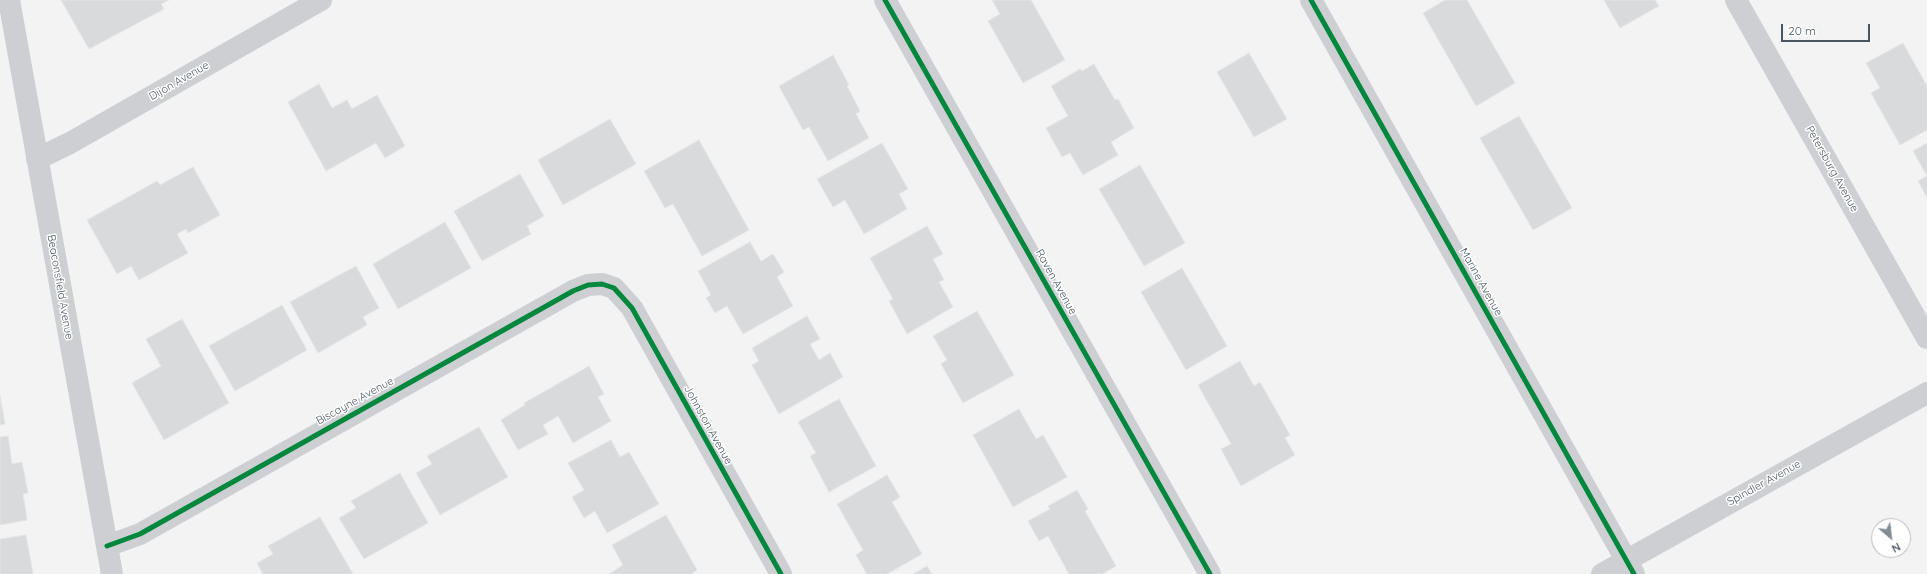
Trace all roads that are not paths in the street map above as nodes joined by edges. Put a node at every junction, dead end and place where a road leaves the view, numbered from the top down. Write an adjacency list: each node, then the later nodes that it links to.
1 (9, 0): 6 (street, Beaconsfield Avenue)
2 (321, 0): 6 (street, Dijon Avenue)
3 (886, 0): 14 (street, Raven Avenue)
4 (1311, 0): 11 (street, Marine Avenue)
5 (1736, 0): 8 (street, Petersburg Avenue)
6 (37, 159): 10 (street, Beaconsfield Avenue)
7 (614, 288): 10 (street, Biscayne Avenue); 13 (street, Johnston Avenue)
8 (1927, 338)
9 (1927, 393): 11 (street, Spindler Avenue)
10 (107, 546): 12 (street, Beaconsfield Avenue)
11 (1630, 567): 15 (street, Spindler Avenue)
12 (112, 574)
13 (781, 574)
14 (1210, 574)
15 (1602, 574)

